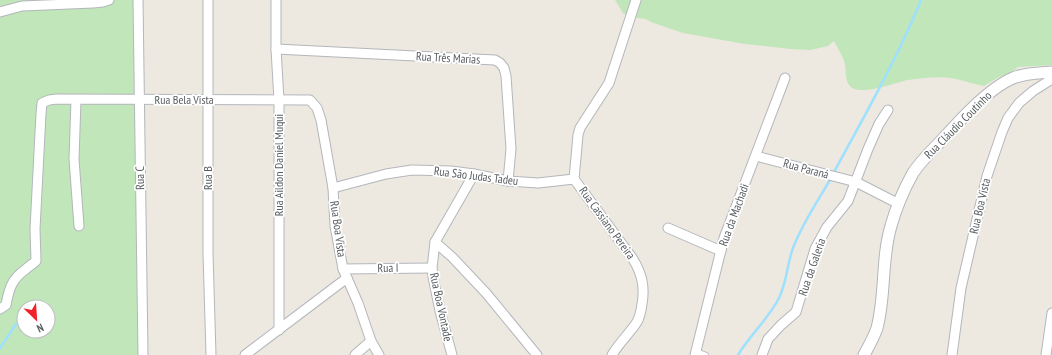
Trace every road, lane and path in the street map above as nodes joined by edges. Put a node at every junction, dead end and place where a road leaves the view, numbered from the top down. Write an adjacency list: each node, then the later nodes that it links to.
1 (109, 0): 6 (street)
2 (138, 0): 12 (street, Rua C)
3 (208, 0): 15 (street, Rua B)
4 (276, 0): 7 (street, Rua Aildon Daniel Muqui)
5 (636, 0): 19 (street, Rua Cassiano Pereira)
6 (0, 12)
7 (276, 49): 13 (street, Rua Aildon Daniel Muqui); 20 (street, Rua Três Marias)
8 (1052, 72): 23 (street, Rua Cláudio Coutinho)
9 (785, 78): 17 (street, Rua da Machadi)
10 (1052, 79): 46 (street, Rua Boa Vista)
11 (76, 100): 12 (street, Rua Bela Vista); 24 (street); 30 (street, Rua Bela Vista)
12 (139, 100): 15 (street, Rua Bela Vista); 35 (street, Rua C)
13 (278, 100): 14 (street, Rua Bela Vista); 15 (street, Rua Bela Vista); 32 (street, Rua Aildon Daniel Muqui)
14 (310, 100): 22 (street, Rua Boa Vista)
15 (207, 101): 36 (street, Rua B)
16 (888, 110): 21 (street, Rua da Galeria)
17 (756, 156): 21 (street, Rua Paraná); 27 (street, Rua da Machadi)
18 (474, 174): 20 (street, Rua São Judas Tadeu); 22 (street, Rua São Judas Tadeu); 26 (street, Rua Boa Vontade)
19 (574, 179): 20 (street, Rua São Judas Tadeu); 42 (street, Rua Cassiano Pereira)
20 (508, 181)
21 (856, 182): 23 (street, Rua Paraná); 44 (street, Rua da Galeria)
22 (333, 188): 29 (street, Rua Boa Vista)
23 (899, 204): 45 (street, Rua Cláudio Coutinho)
24 (79, 226)
25 (668, 228): 27 (street)
26 (435, 242): 28 (street, Rua Boa Vontade); 41 (street)
27 (721, 251): 34 (street, Rua da Machadi)
28 (432, 268): 29 (street, Rua I); 40 (street, Rua Boa Vontade)
29 (345, 273): 32 (street); 33 (street, Rua Boa Vista)
30 (0, 309)
31 (1052, 313): 47 (street)
32 (279, 330): 37 (street)
33 (371, 341): 38 (street); 39 (street, Rua Boa Vista)
34 (696, 353): 43 (lane)
35 (143, 355)
36 (211, 355)
37 (245, 355)
38 (355, 355)
39 (379, 355)
40 (452, 355)
41 (537, 355)
42 (612, 355)
43 (706, 355)
44 (762, 355)
45 (864, 355)
46 (952, 355)
47 (1046, 355)

